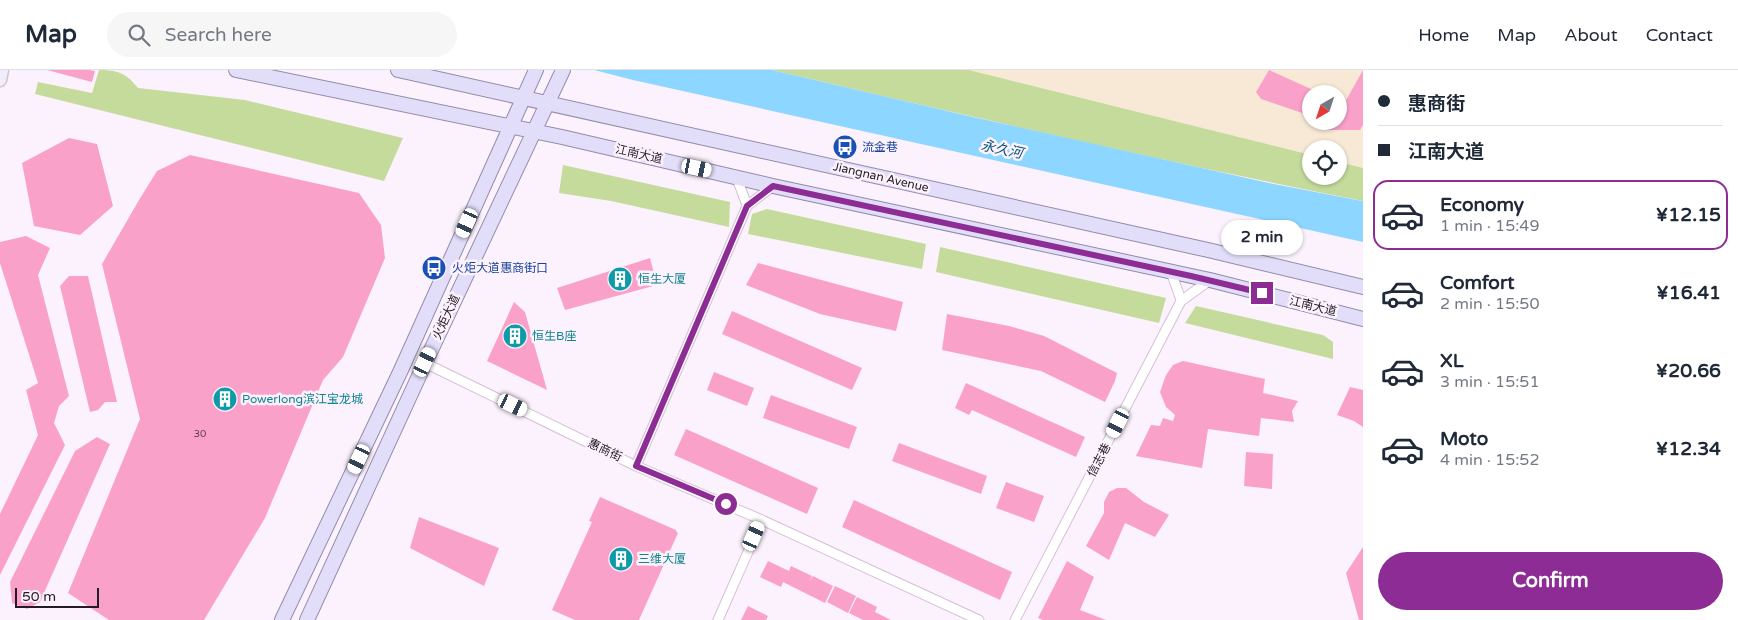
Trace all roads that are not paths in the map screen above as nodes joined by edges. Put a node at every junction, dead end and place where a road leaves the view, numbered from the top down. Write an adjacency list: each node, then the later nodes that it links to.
1 (2, 70): 6 (street)
2 (236, 70): 9 (main road, 江南大道)
3 (398, 70): 7 (main road, Jiangnan Avenue)
4 (536, 70): 7 (main road, 火炬大道)
5 (562, 71): 8 (main road, 火炬大道)
6 (0, 80)
7 (523, 97): 8 (main road, Jiangnan Avenue); 9 (main road, 火炬大道)
8 (548, 104): 10 (main road, 火炬大道); 16 (main road, Jiangnan Avenue)
9 (510, 127): 10 (main road, 江南大道); 22 (main road, 火炬大道)
10 (534, 131): 11 (main road, 江南大道); 19 (main road, 火炬大道)
11 (736, 176): 12 (main road, 江南大道); 13 (street)
12 (773, 186): 13 (street); 14 (main road, 江南大道)
13 (747, 205): 20 (street)
14 (1172, 272): 15 (main road, 江南大道); 17 (street)
15 (1210, 280): 17 (street, 信志巷); 18 (main road, 江南大道)
16 (1363, 287)
17 (1181, 300): 26 (street, 信志巷)
18 (1363, 318)
19 (425, 362): 20 (street, 惠商街); 23 (main road, 火炬大道)
20 (636, 466): 21 (street, 惠商街)
21 (762, 520): 24 (street); 25 (street, 惠商街)
22 (282, 620)
23 (307, 620)
24 (718, 620)
25 (979, 620)
26 (1015, 620)

